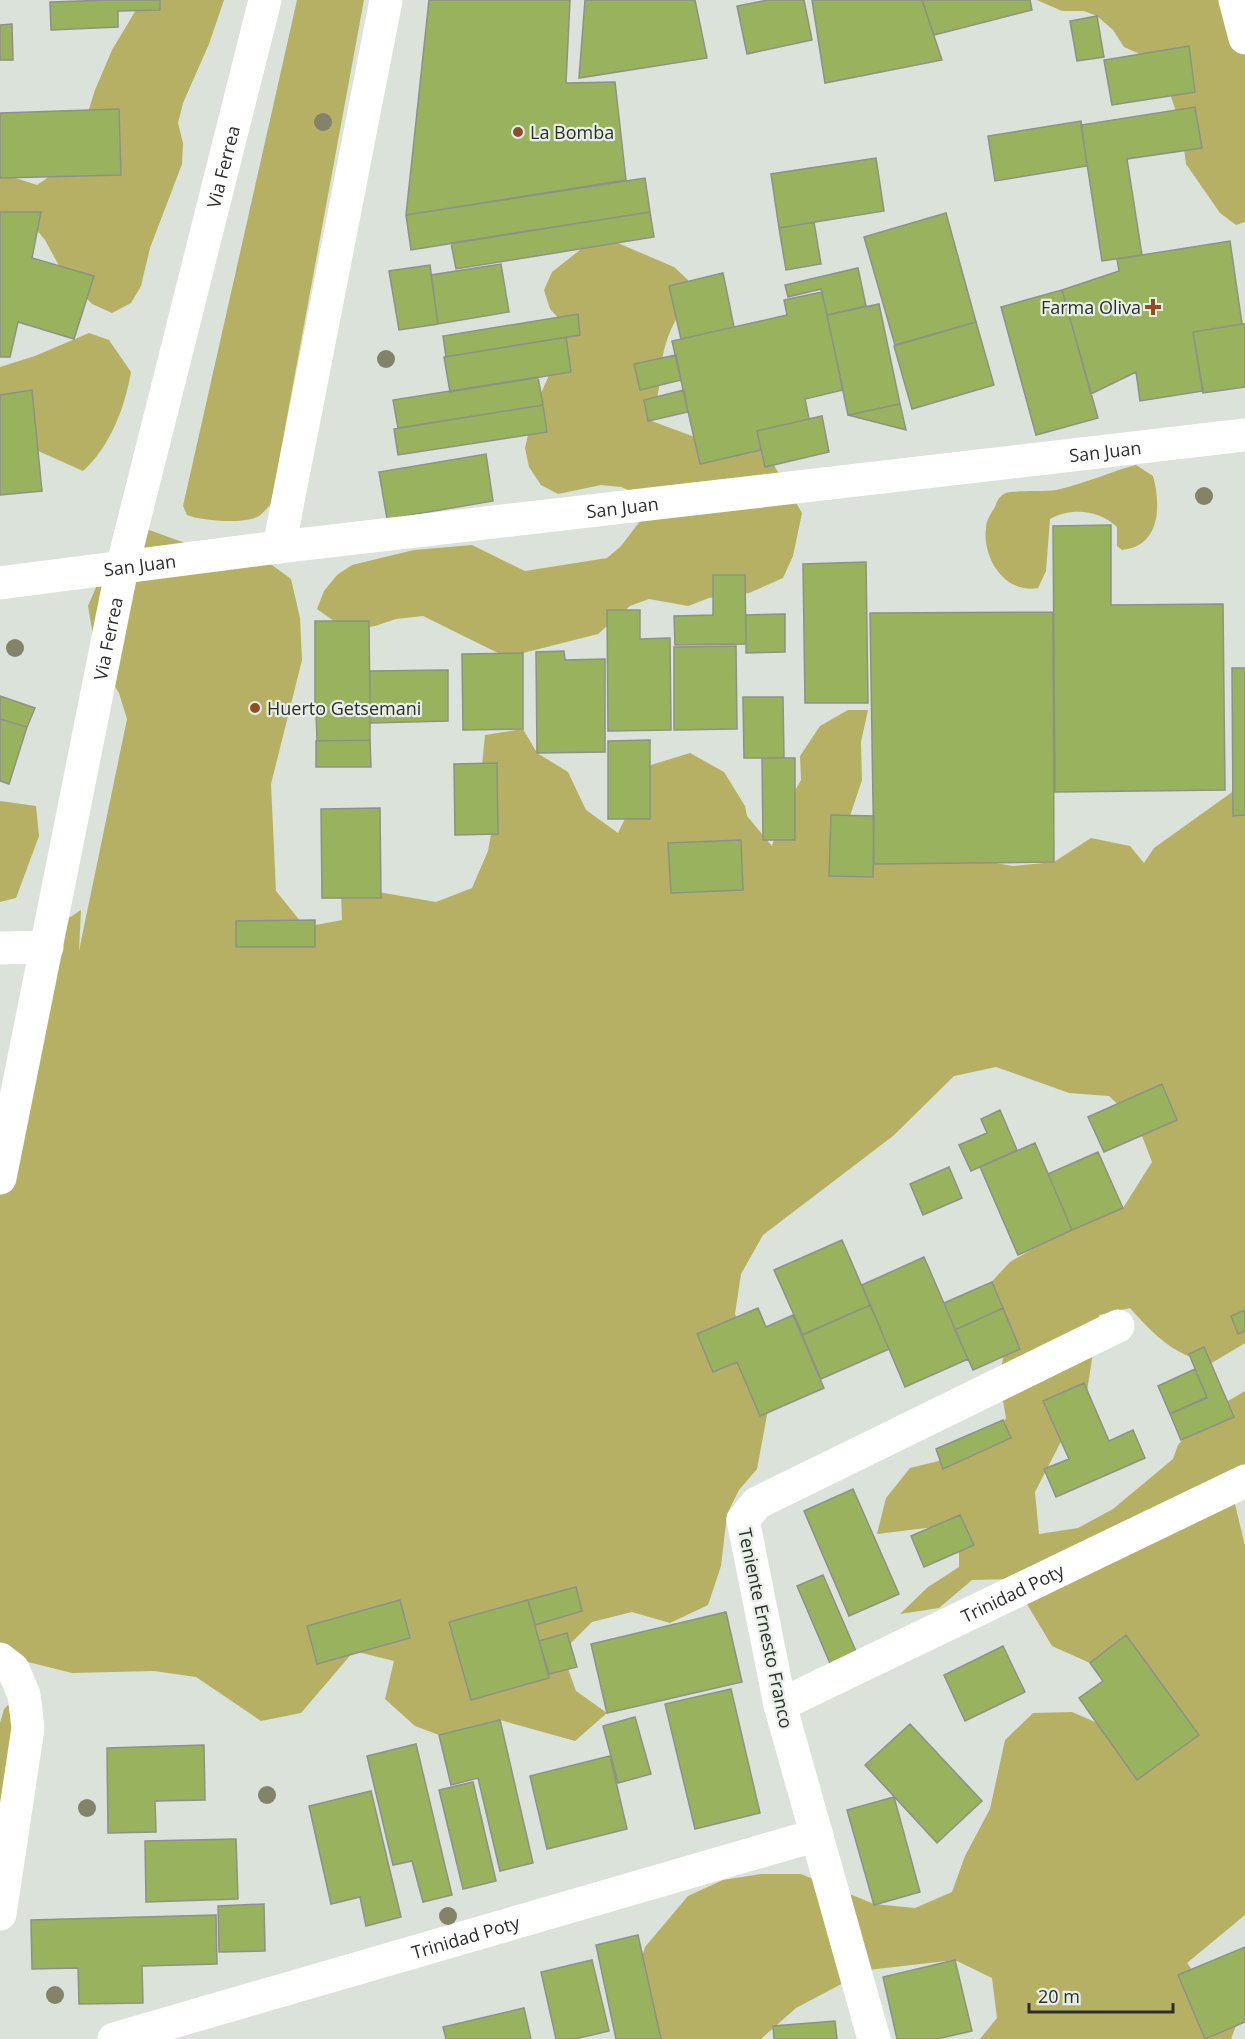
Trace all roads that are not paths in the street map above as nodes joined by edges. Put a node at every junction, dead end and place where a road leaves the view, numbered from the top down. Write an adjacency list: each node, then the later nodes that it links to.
1 (265, 0): 7 (street, Via Ferrea)
2 (386, 0): 6 (street)
3 (1235, 0): 4 (street)
4 (1245, 39)
5 (1245, 435): 6 (street, San Juan)
6 (279, 547): 7 (street, San Juan)
7 (122, 568): 8 (street, San Juan); 9 (street, Via Ferrea)
8 (0, 583)
9 (47, 947): 10 (street); 11 (street, Via Ferrea)
10 (0, 948)
11 (0, 1178)
12 (1118, 1326): 15 (street, Teniente Ernesto Franco)
13 (1245, 1481): 15 (street, Trinidad Poty)
14 (0, 1659): 17 (street)
15 (780, 1705): 16 (street, Teniente Ernesto Franco)
16 (817, 1835): 18 (street, Trinidad Poty); 19 (street, Teniente Ernesto Franco)
17 (0, 1914)
18 (114, 2039)
19 (874, 2039)

